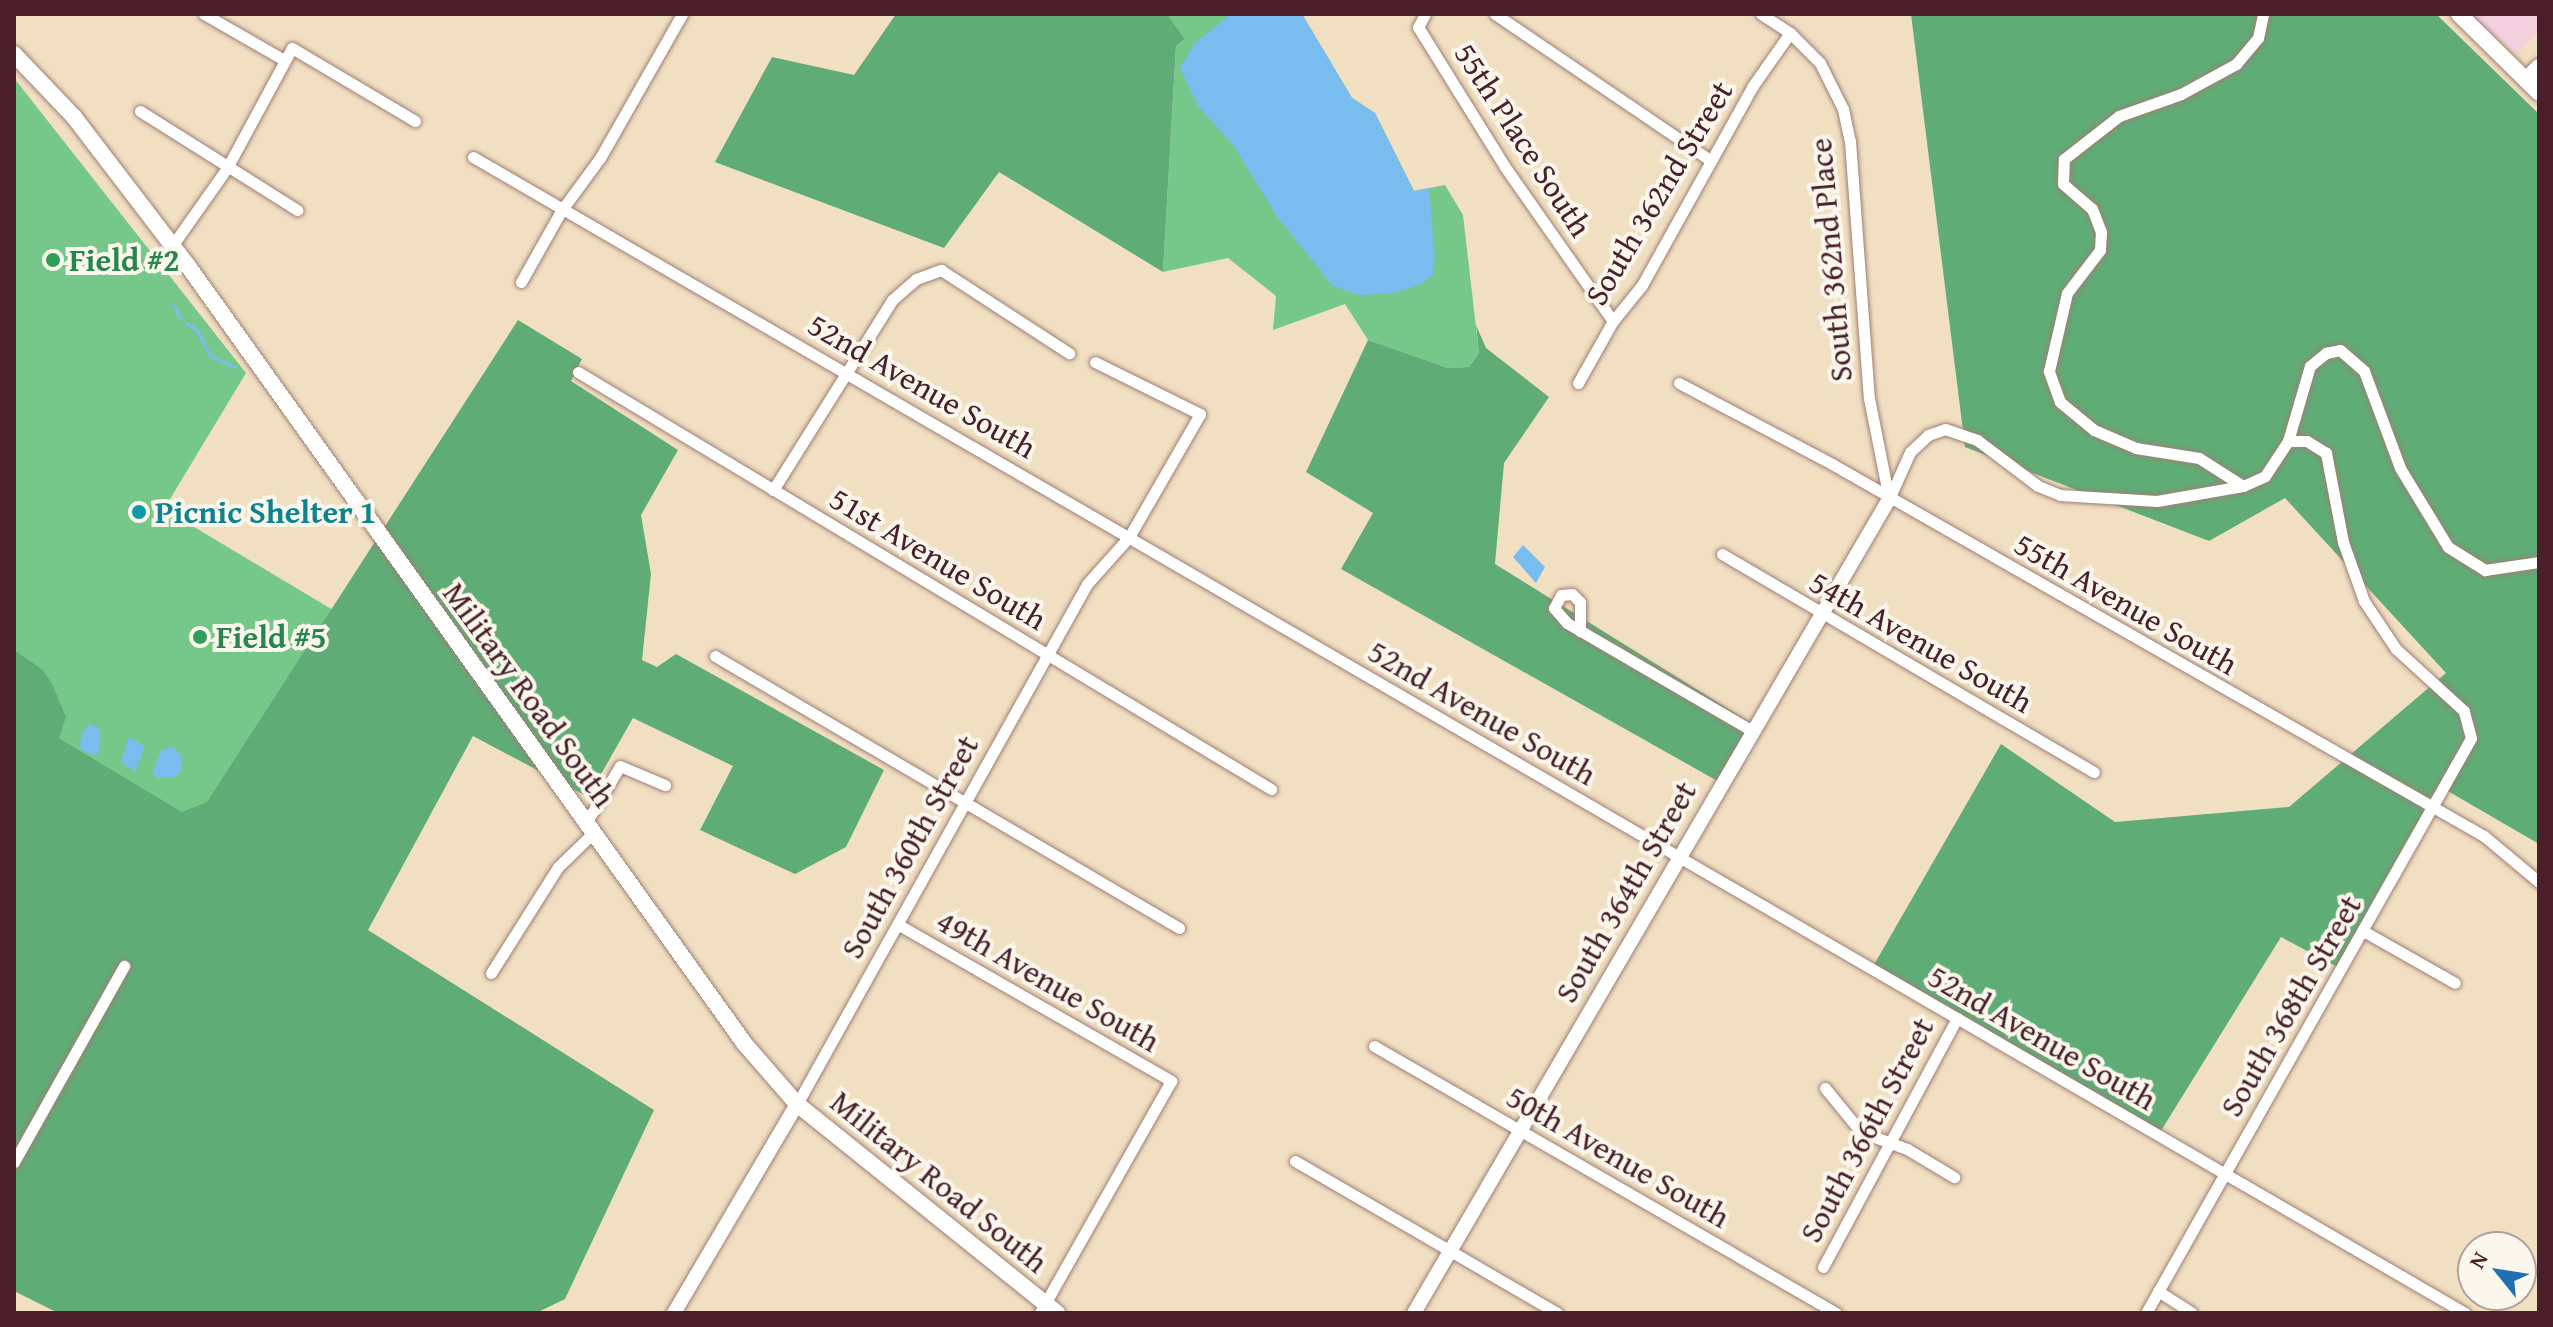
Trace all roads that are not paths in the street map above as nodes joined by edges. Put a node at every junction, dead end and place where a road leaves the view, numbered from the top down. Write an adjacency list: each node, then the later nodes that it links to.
1 (204, 14): 10 (street)
2 (682, 14): 20 (street)
3 (1425, 14): 23 (street, 55th Place South)
4 (1495, 14): 17 (street)
5 (1761, 14): 8 (street, South 362nd Place)
6 (2263, 14): 31 (street)
7 (2459, 14): 12 (main road)
8 (1790, 33): 17 (street, South 362nd Street); 33 (street, South 362nd Place)
9 (14, 54): 21 (main road, Military Road South)
10 (284, 60): 15 (street); 18 (street)
11 (2539, 67): 12 (main road)
12 (2526, 80): 13 (main road)
13 (2539, 93)
14 (140, 111): 18 (street)
15 (415, 121)
16 (473, 157): 20 (street, 52nd Avenue South)
17 (1711, 161): 23 (street, South 362nd Street)
18 (227, 168): 19 (street); 21 (street)
19 (297, 210)
20 (561, 211): 22 (street); 26 (street, 52nd Avenue South)
21 (172, 246): 47 (main road, Military Road South)
22 (521, 282)
23 (1613, 321): 28 (street, South 362nd Street)
24 (1069, 353): 26 (street)
25 (1095, 362): 34 (street, South 360th Street)
26 (847, 371): 32 (street); 34 (street, 52nd Avenue South)
27 (578, 372): 32 (street, 51st Avenue South)
28 (1578, 383)
29 (1679, 383): 33 (street, 55th Avenue South)
30 (2288, 441): 31 (street); 36 (street); 46 (street, South 368th Street)
31 (2243, 486): 33 (street)
32 (773, 490): 40 (street, 51st Avenue South)
33 (1889, 499): 37 (street, South 364th Street); 46 (street, 55th Avenue South)
34 (1129, 537): 40 (street, South 360th Street); 48 (street, 52nd Avenue South)
35 (1722, 554): 37 (street, 54th Avenue South)
36 (2539, 562)
37 (1820, 614): 41 (street, South 364th Street); 42 (street, 54th Avenue South)
38 (1580, 631): 41 (street)
39 (715, 656): 45 (street)
40 (1049, 656): 44 (street, 51st Avenue South); 45 (street, South 360th Street)
41 (1751, 730): 48 (street, South 364th Street)
42 (2094, 772)
43 (665, 785): 47 (street)
44 (1271, 789)
45 (967, 805): 50 (street, South 360th Street); 51 (street)
46 (2435, 809): 49 (street, 55th Avenue South); 52 (street, South 368th Street)
47 (590, 828): 54 (street); 59 (main road, Military Road South)
48 (1678, 857): 56 (street, 52nd Avenue South); 60 (street, South 364th Street)
49 (2539, 882)
50 (899, 925): 59 (street, South 360th Street); 69 (street, 49th Avenue South)
51 (1179, 928)
52 (2365, 932): 55 (street); 64 (street, South 368th Street)
53 (124, 966): 63 (street)
54 (491, 973)
55 (2455, 983)
56 (1957, 1018): 61 (street, South 366th Street); 64 (street, 52nd Avenue South)
57 (1374, 1046): 60 (street, 50th Avenue South)
58 (1825, 1088): 61 (street)
59 (797, 1104): 69 (main road, Military Road South); 70 (street, South 360th Street)
60 (1520, 1133): 66 (street, South 364th Street); 73 (street, 50th Avenue South)
61 (1888, 1140): 65 (street); 67 (street, South 366th Street)
62 (1295, 1161): 66 (street)
63 (14, 1162)
64 (2225, 1172): 68 (street, South 368th Street); 76 (street, 52nd Avenue South)
65 (1954, 1177)
66 (1448, 1253): 71 (street, South 364th Street); 72 (street)
67 (1823, 1267)
68 (2158, 1291): 74 (street, South 368th Street); 75 (street)
69 (1048, 1310)
70 (674, 1313)
71 (1414, 1313)
72 (1557, 1313)
73 (1836, 1313)
74 (2146, 1313)
75 (2192, 1313)
76 (2465, 1313)

